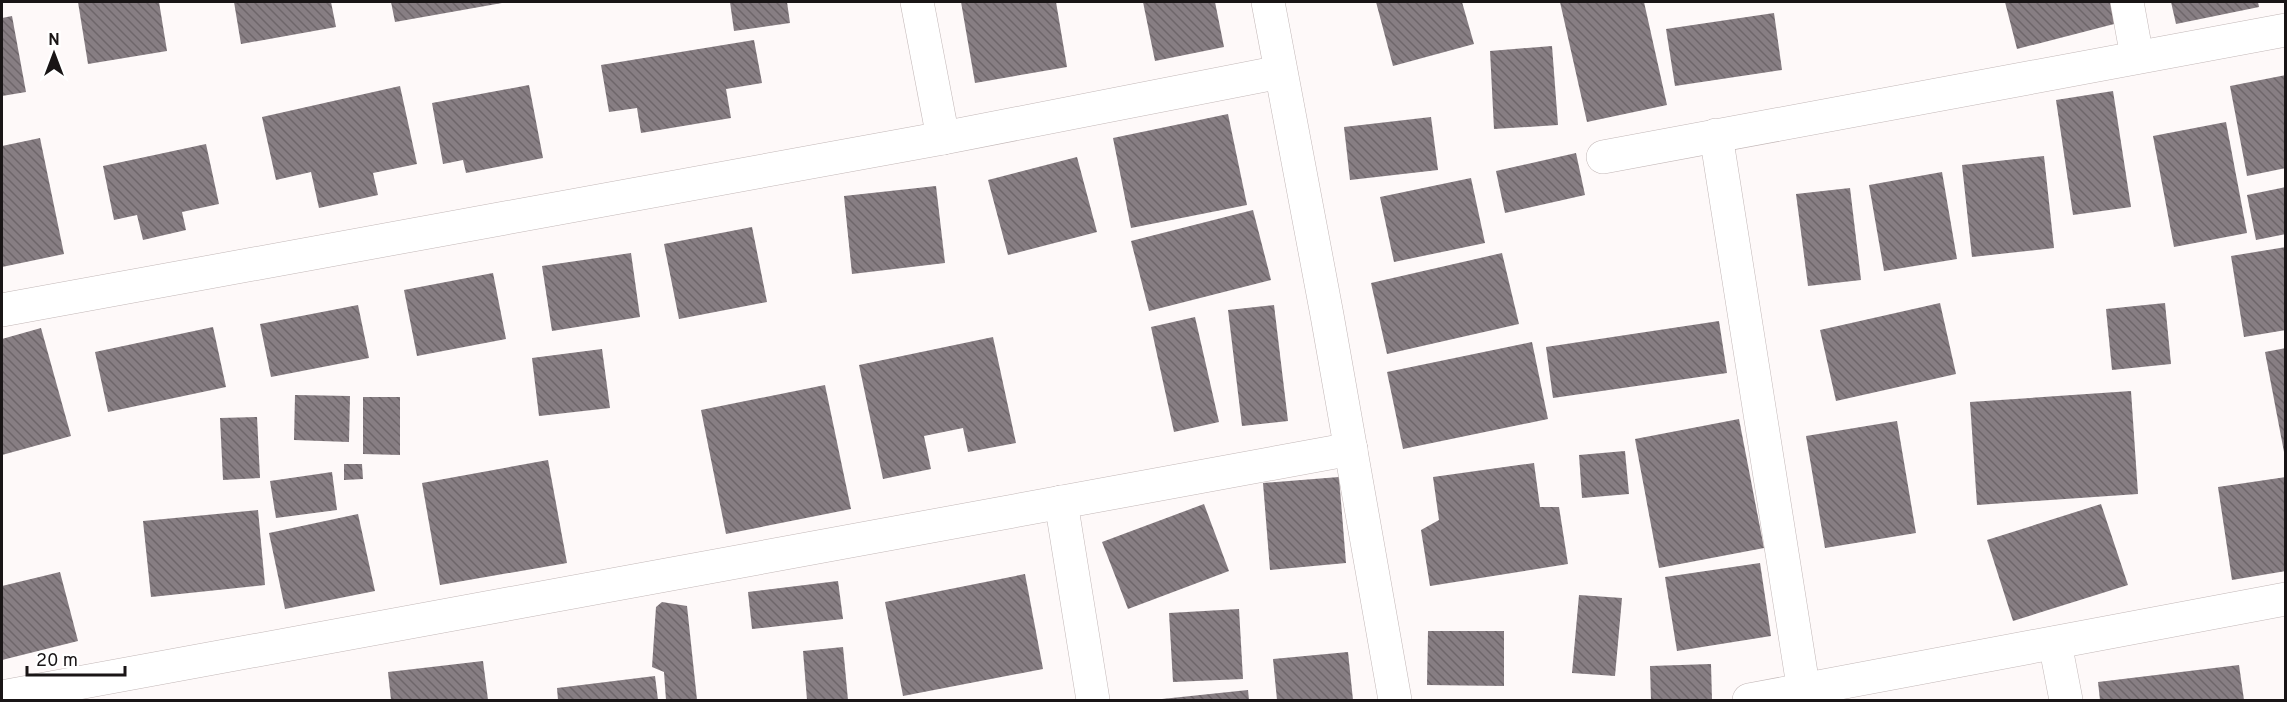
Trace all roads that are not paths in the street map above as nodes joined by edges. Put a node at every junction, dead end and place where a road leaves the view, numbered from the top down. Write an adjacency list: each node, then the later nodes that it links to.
1 (917, 2): 8 (street)
2 (1268, 2): 6 (street)
3 (2127, 2): 5 (street)
4 (2286, 30): 5 (street)
5 (2137, 57): 7 (street)
6 (1280, 72): 8 (street); 11 (street)
7 (1716, 135): 9 (street); 15 (street)
8 (943, 138): 10 (street)
9 (1603, 157)
10 (2, 310)
11 (1351, 449): 12 (street); 18 (street)
12 (1061, 502): 16 (street); 17 (street)
13 (2286, 599): 14 (street)
14 (2055, 644): 15 (street); 20 (street)
15 (1804, 692): 19 (street)
16 (2, 697)
17 (1093, 700)
18 (1395, 700)
19 (1749, 700)
20 (2066, 700)

